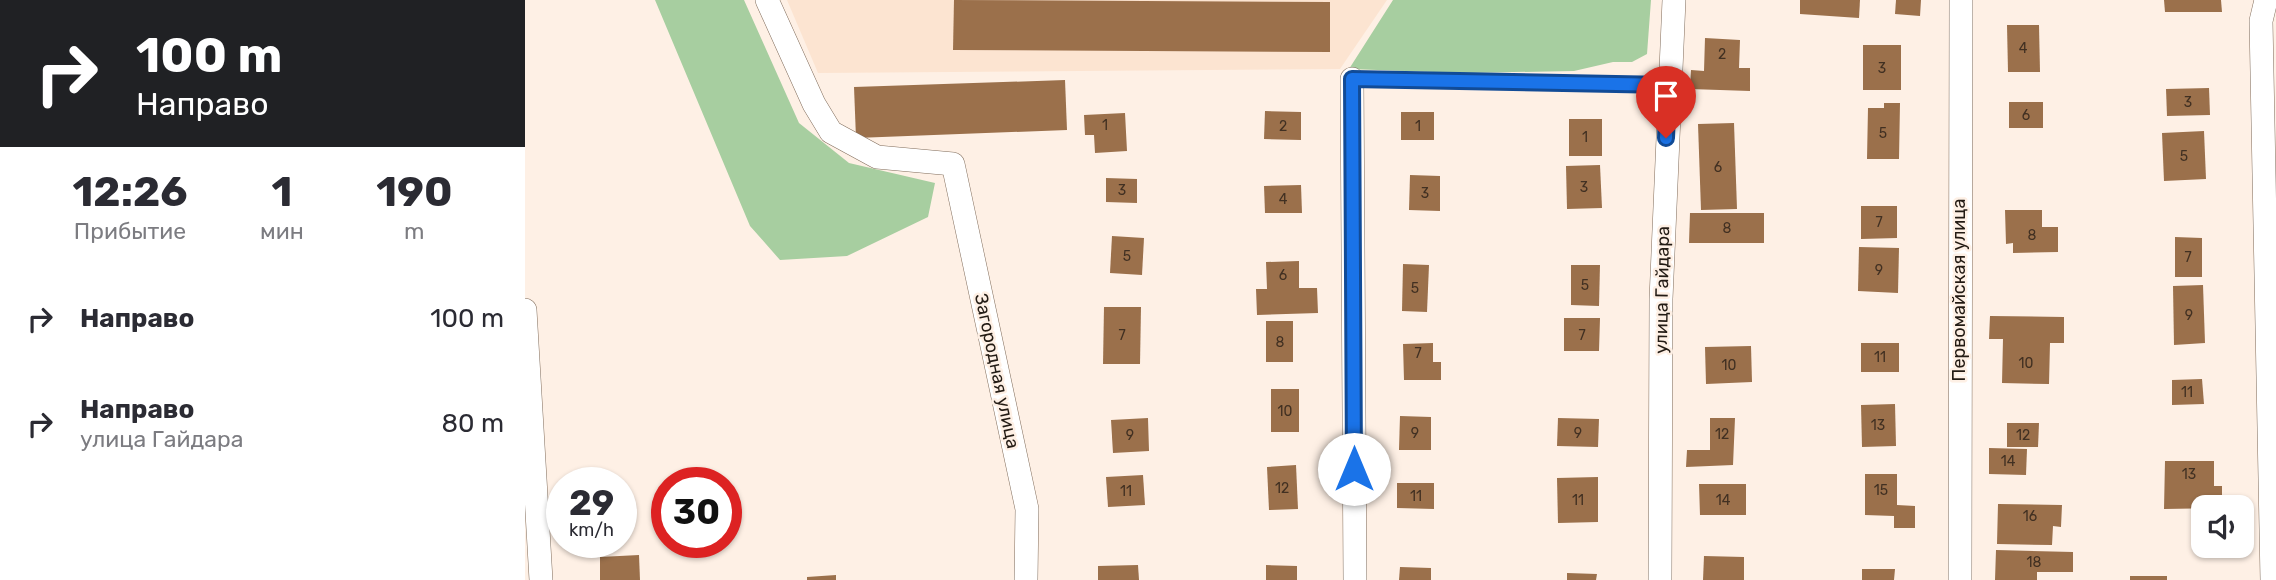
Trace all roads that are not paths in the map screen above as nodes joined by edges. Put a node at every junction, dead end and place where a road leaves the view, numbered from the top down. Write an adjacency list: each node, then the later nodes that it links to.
1 (767, 0): 10 (street, Загородная улица)
2 (1674, 0): 6 (street, улица Гайдара)
3 (1961, 0): 13 (street, Первомайская улица)
4 (2266, 0): 8 (street)
5 (1352, 79): 6 (lane); 11 (street)
6 (1668, 85): 12 (street, улица Гайдара)
7 (525, 310): 9 (street)
8 (2274, 541): 14 (street)
9 (541, 580)
10 (1026, 580)
11 (1355, 580)
12 (1660, 580)
13 (1960, 580)
14 (2272, 580)

